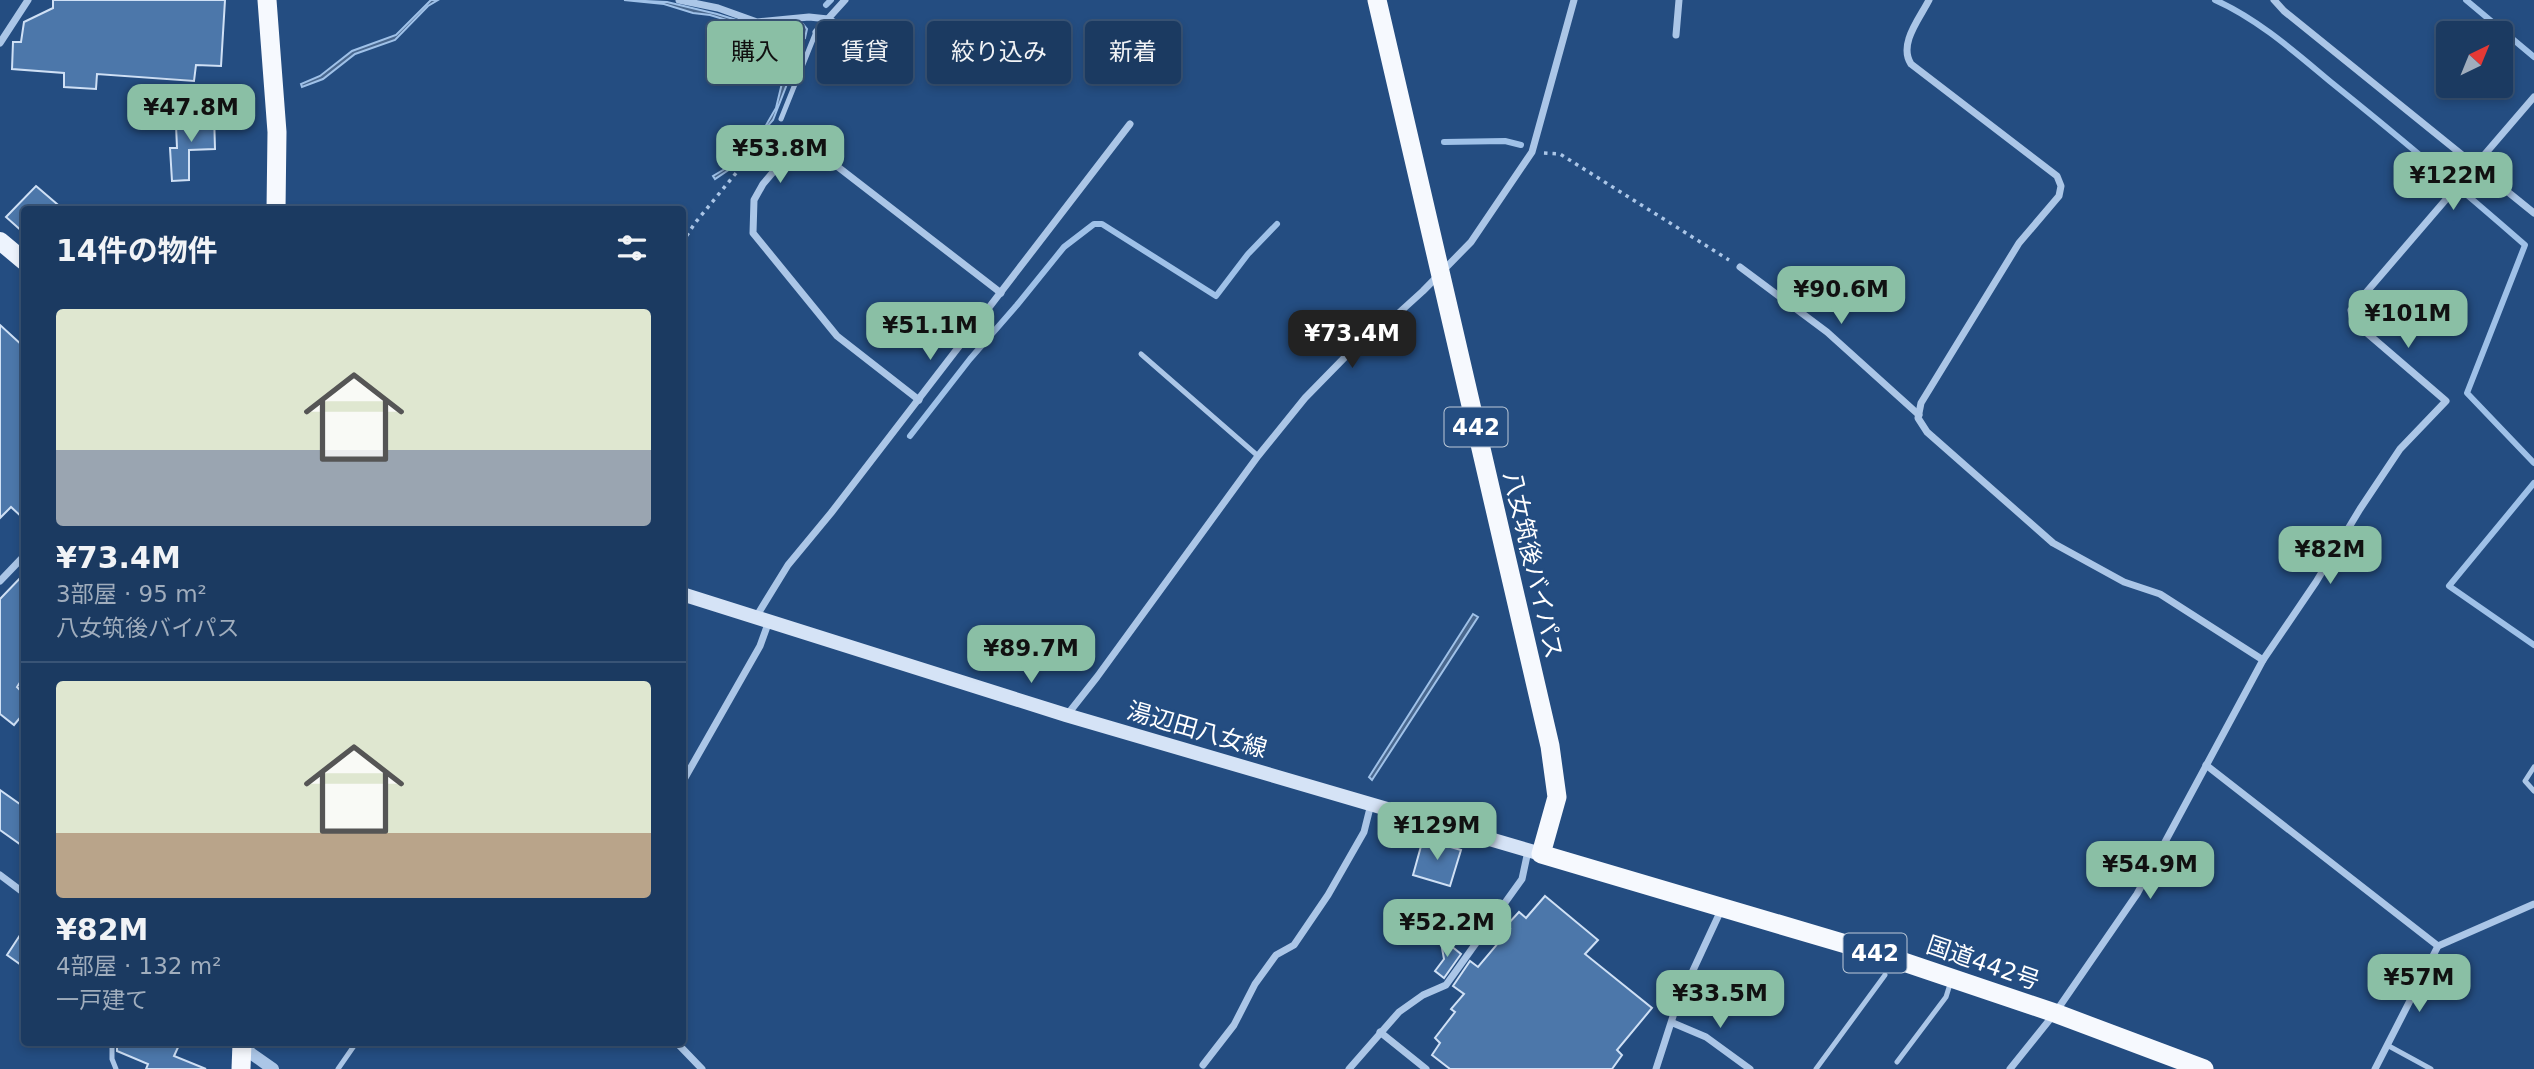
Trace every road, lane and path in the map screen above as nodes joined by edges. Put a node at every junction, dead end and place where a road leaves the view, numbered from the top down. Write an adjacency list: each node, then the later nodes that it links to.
1 (28, 0): 15 (street)
2 (267, 0): 22 (highway)
3 (679, 0): 10 (street)
4 (845, 0): 11 (street)
5 (1377, 0): 28 (highway, 八女筑後バイパス / 442)
6 (1574, 0): 20 (street)
7 (1679, 0): 14 (street)
8 (1929, 0): 32 (street)
9 (2274, 0): 21 (street)
10 (708, 3): 11 (street)
11 (828, 19): 12 (street); 13 (street)
12 (832, 21)
13 (816, 32): 18 (lane)
14 (1676, 35)
15 (0, 43)
16 (886, 49): 16 (street)
17 (2534, 97): 21 (street)
18 (781, 118): 24 (path)
19 (1130, 124): 29 (street)
20 (1532, 152): 27 (path); 28 (street)
21 (2475, 166): 23 (street); 38 (street)
22 (276, 206)
23 (2534, 213)
24 (686, 237)
25 (0, 241): 26 (main road)
26 (21, 258)
27 (1740, 267): 32 (street)
28 (1440, 275): 33 (street); 45 (highway, 八女筑後バイパス / 442)
29 (1000, 293): 31 (street); 31 (street)
30 (1141, 354): 33 (lane)
31 (919, 400): 37 (street)
32 (1919, 415): 38 (street)
33 (1258, 456): 39 (street)
34 (21, 559): 35 (street)
35 (0, 581)
36 (686, 595): 37 (main road, 湯辺田八女線)
37 (763, 619): 39 (main road, 湯辺田八女線); 42 (street)
38 (2263, 660): 40 (street)
39 (1066, 715): 44 (main road, 湯辺田八女線)
40 (2206, 765): 50 (street); 53 (street)
41 (2534, 767): 43 (lane)
42 (686, 776)
43 (2534, 791)
44 (1371, 804): 45 (main road, 湯辺田八女線); 63 (street)
45 (1534, 853): 49 (highway, 国道442号 / 442); 55 (street)
46 (0, 876): 47 (street)
47 (21, 891)
48 (2534, 904): 50 (street)
49 (1723, 908): 52 (highway, 国道442号 / 442); 54 (street)
50 (2438, 946): 56 (street)
51 (1885, 975): 73 (lane)
52 (1952, 978): 53 (highway, 国道442号 / 442); 62 (lane)
53 (2055, 1013): 74 (street); 75 (highway, 国道442号 / 442)
54 (1673, 1023): 71 (street); 72 (street)
55 (1380, 1032): 69 (street); 70 (street)
56 (2387, 1045): 76 (street); 77 (lane)
57 (113, 1046): 65 (lane)
58 (240, 1046): 66 (highway)
59 (242, 1046): 64 (street)
60 (354, 1046): 67 (lane)
61 (680, 1046): 68 (street)
62 (1897, 1062)
63 (1207, 1067)
64 (270, 1068)
65 (116, 1069)
66 (241, 1069)
67 (338, 1069)
68 (702, 1069)
69 (1349, 1069)
70 (1426, 1069)
71 (1656, 1069)
72 (1750, 1069)
73 (1816, 1069)
74 (2010, 1069)
75 (2204, 1069)
76 (2375, 1069)
77 (2431, 1069)

